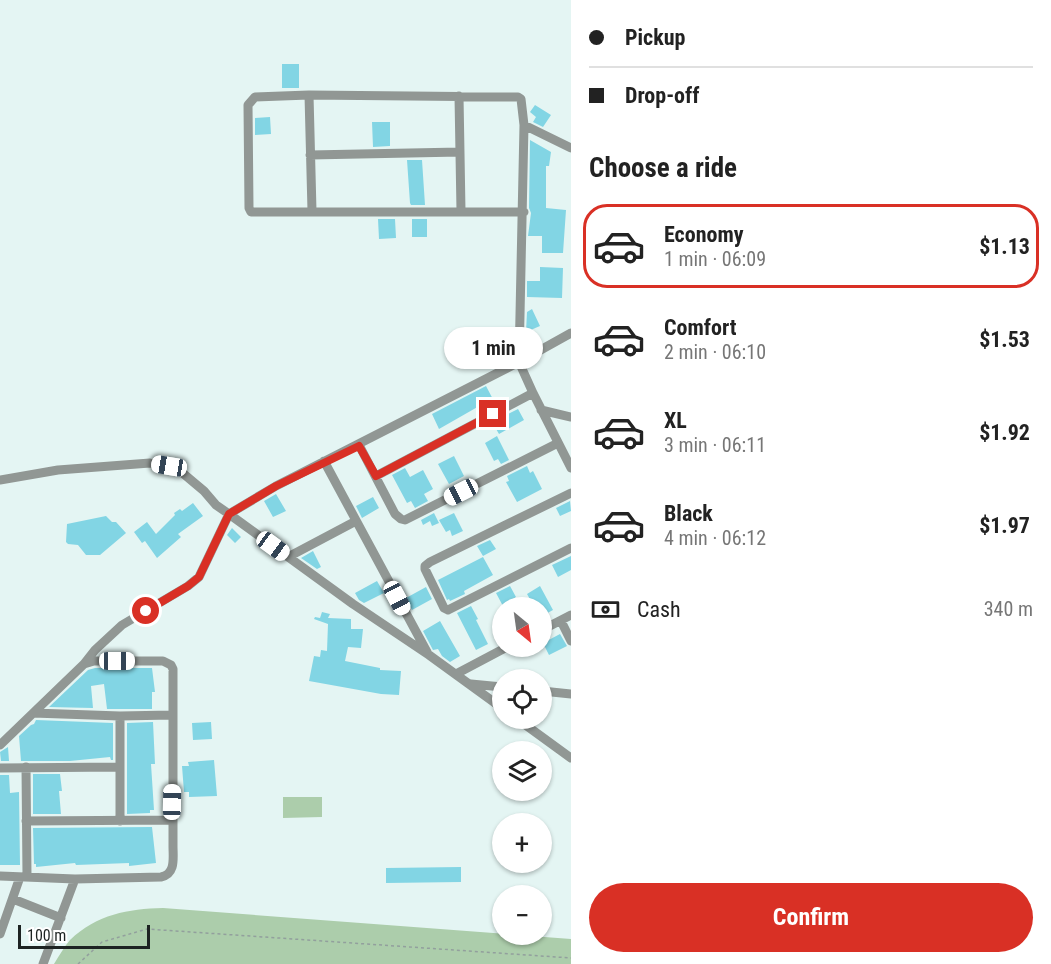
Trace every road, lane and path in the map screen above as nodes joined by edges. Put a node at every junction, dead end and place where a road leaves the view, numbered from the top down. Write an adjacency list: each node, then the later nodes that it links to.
1 (309, 95): 2 (street); 6 (street); 7 (street)
2 (459, 96): 3 (street); 5 (street)
3 (524, 124): 4 (street); 9 (street)
4 (571, 148)
5 (460, 152): 6 (street); 8 (street)
6 (310, 155): 7 (street)
7 (312, 211): 8 (street)
8 (461, 211): 9 (street)
9 (524, 212): 11 (street)
10 (569, 336): 11 (street)
11 (519, 362): 12 (street); 16 (street)
12 (532, 393): 13 (street); 19 (street)
13 (541, 410): 14 (street); 15 (street)
14 (571, 417)
15 (558, 443): 18 (street); 19 (street)
16 (359, 446): 17 (street); 19 (street)
17 (324, 461): 22 (street); 23 (street)
18 (571, 468)
19 (376, 476)
20 (0, 480): 22 (street)
21 (571, 493): 24 (street)
22 (229, 514): 25 (street); 32 (street)
23 (356, 520): 25 (street); 30 (street)
24 (571, 548)
25 (288, 557): 30 (street)
26 (571, 615): 27 (street)
27 (561, 621): 28 (street); 29 (street)
28 (552, 625)
29 (571, 641)
30 (429, 655): 33 (street)
31 (492, 655): 33 (street)
32 (84, 664): 39 (street); 40 (street)
33 (456, 674): 34 (street)
34 (468, 683): 35 (street); 38 (street)
35 (492, 686)
36 (552, 692): 37 (street)
37 (571, 694)
38 (492, 701)
39 (33, 713): 41 (street); 43 (street)
40 (172, 715): 41 (street); 48 (street)
41 (120, 717): 46 (street)
42 (531, 729): 44 (street)
43 (0, 745)
44 (571, 758)
45 (26, 767): 46 (street); 47 (street); 49 (street)
46 (120, 767): 50 (street)
47 (0, 768)
48 (172, 820): 50 (street); 53 (street)
49 (26, 821): 50 (street); 52 (street)
50 (120, 821)
51 (0, 876): 52 (street)
52 (24, 877): 53 (street); 54 (street)
53 (75, 879): 55 (street)
54 (13, 899): 55 (street); 56 (street)
55 (61, 918): 58 (street)
56 (0, 934)
57 (571, 958): 59 (path)
58 (43, 964)
59 (78, 964)

